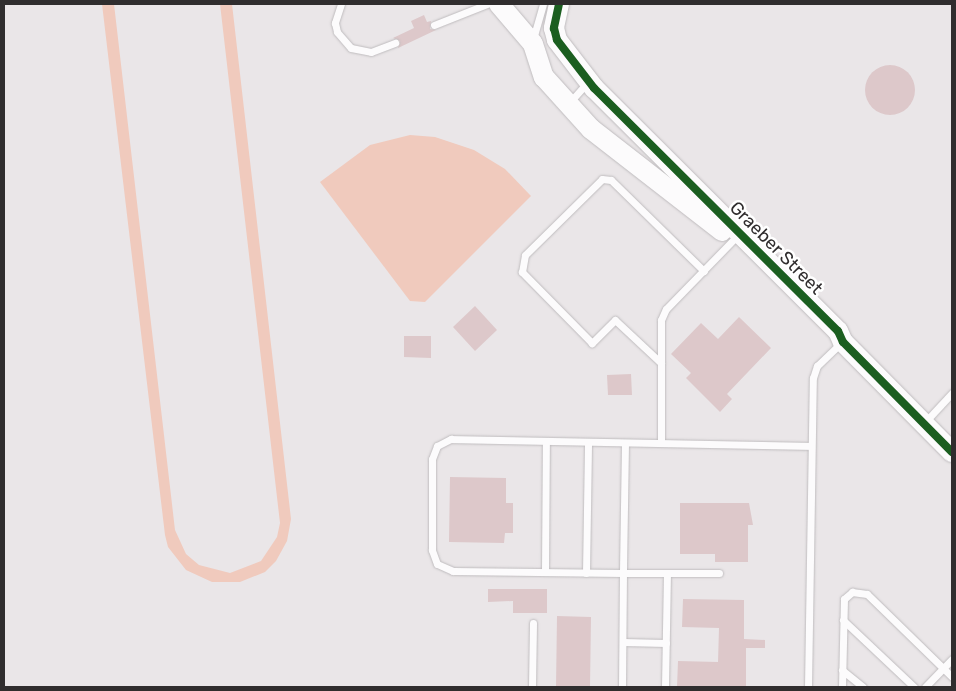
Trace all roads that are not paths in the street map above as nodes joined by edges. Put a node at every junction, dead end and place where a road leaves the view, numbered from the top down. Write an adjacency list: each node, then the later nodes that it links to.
1 (341, 4): 7 (lane)
2 (487, 4): 6 (lane)
3 (499, 4): 8 (street)
4 (543, 4): 8 (lane)
5 (559, 4): 9 (street, Graeber Street)
6 (434, 25)
7 (395, 43)
8 (533, 44): 10 (street, Graeber Street)
9 (583, 74): 10 (lane); 13 (street, Graeber Street)
10 (562, 98): 11 (street, Graeber Street)
11 (733, 240): 12 (lane); 13 (street, Graeber Street)
12 (704, 271): 14 (lane); 14 (lane)
13 (842, 342): 16 (street, Graeber Street); 21 (lane)
14 (661, 363): 20 (lane)
15 (952, 393): 16 (lane)
16 (924, 424): 22 (street, Graeber Street)
17 (546, 441): 18 (lane); 23 (lane); 23 (lane)
18 (588, 442): 19 (lane); 24 (lane)
19 (625, 443): 20 (lane); 25 (lane)
20 (661, 443): 21 (lane)
21 (811, 446): 39 (lane)
22 (952, 452)
23 (545, 572): 24 (lane)
24 (586, 573): 25 (lane)
25 (623, 573): 26 (lane); 30 (lane)
26 (667, 573): 27 (lane); 31 (lane)
27 (719, 573)
28 (842, 620): 33 (lane); 34 (lane); 42 (lane)
29 (533, 623): 36 (lane)
30 (623, 642): 31 (lane); 37 (lane)
31 (666, 643): 38 (lane)
32 (952, 660): 33 (lane)
33 (943, 669): 35 (lane); 43 (lane)
34 (842, 670): 40 (lane); 41 (lane)
35 (952, 677)
36 (532, 687)
37 (622, 687)
38 (665, 687)
39 (808, 687)
40 (842, 687)
41 (863, 687)
42 (914, 687)
43 (925, 687)

